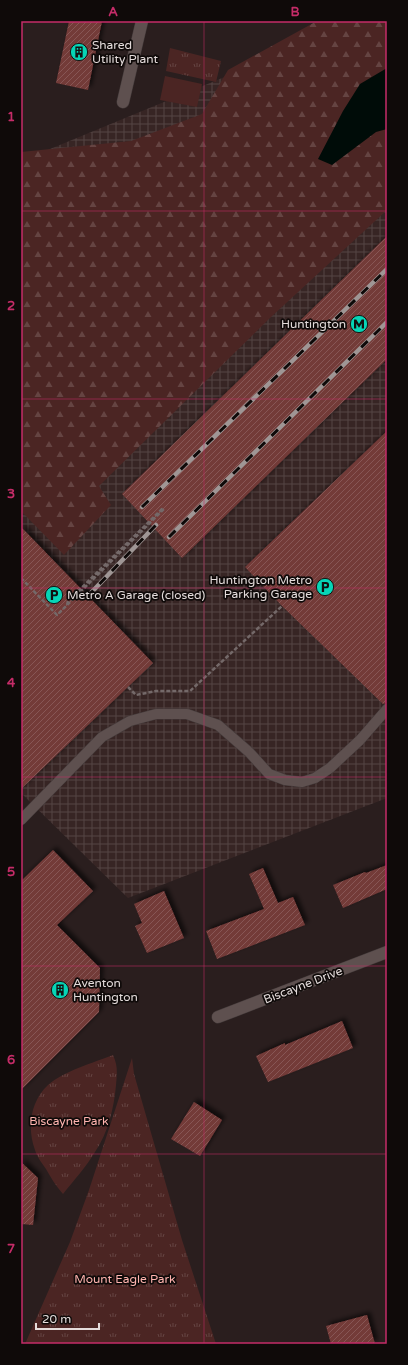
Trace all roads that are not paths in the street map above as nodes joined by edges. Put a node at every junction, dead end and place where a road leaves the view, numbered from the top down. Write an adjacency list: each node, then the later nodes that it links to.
1 (142, 21): 2 (street)
2 (123, 102)
3 (387, 709): 4 (lane)
4 (21, 820)
5 (387, 952): 6 (street, Biscayne Drive)
6 (218, 1017)

